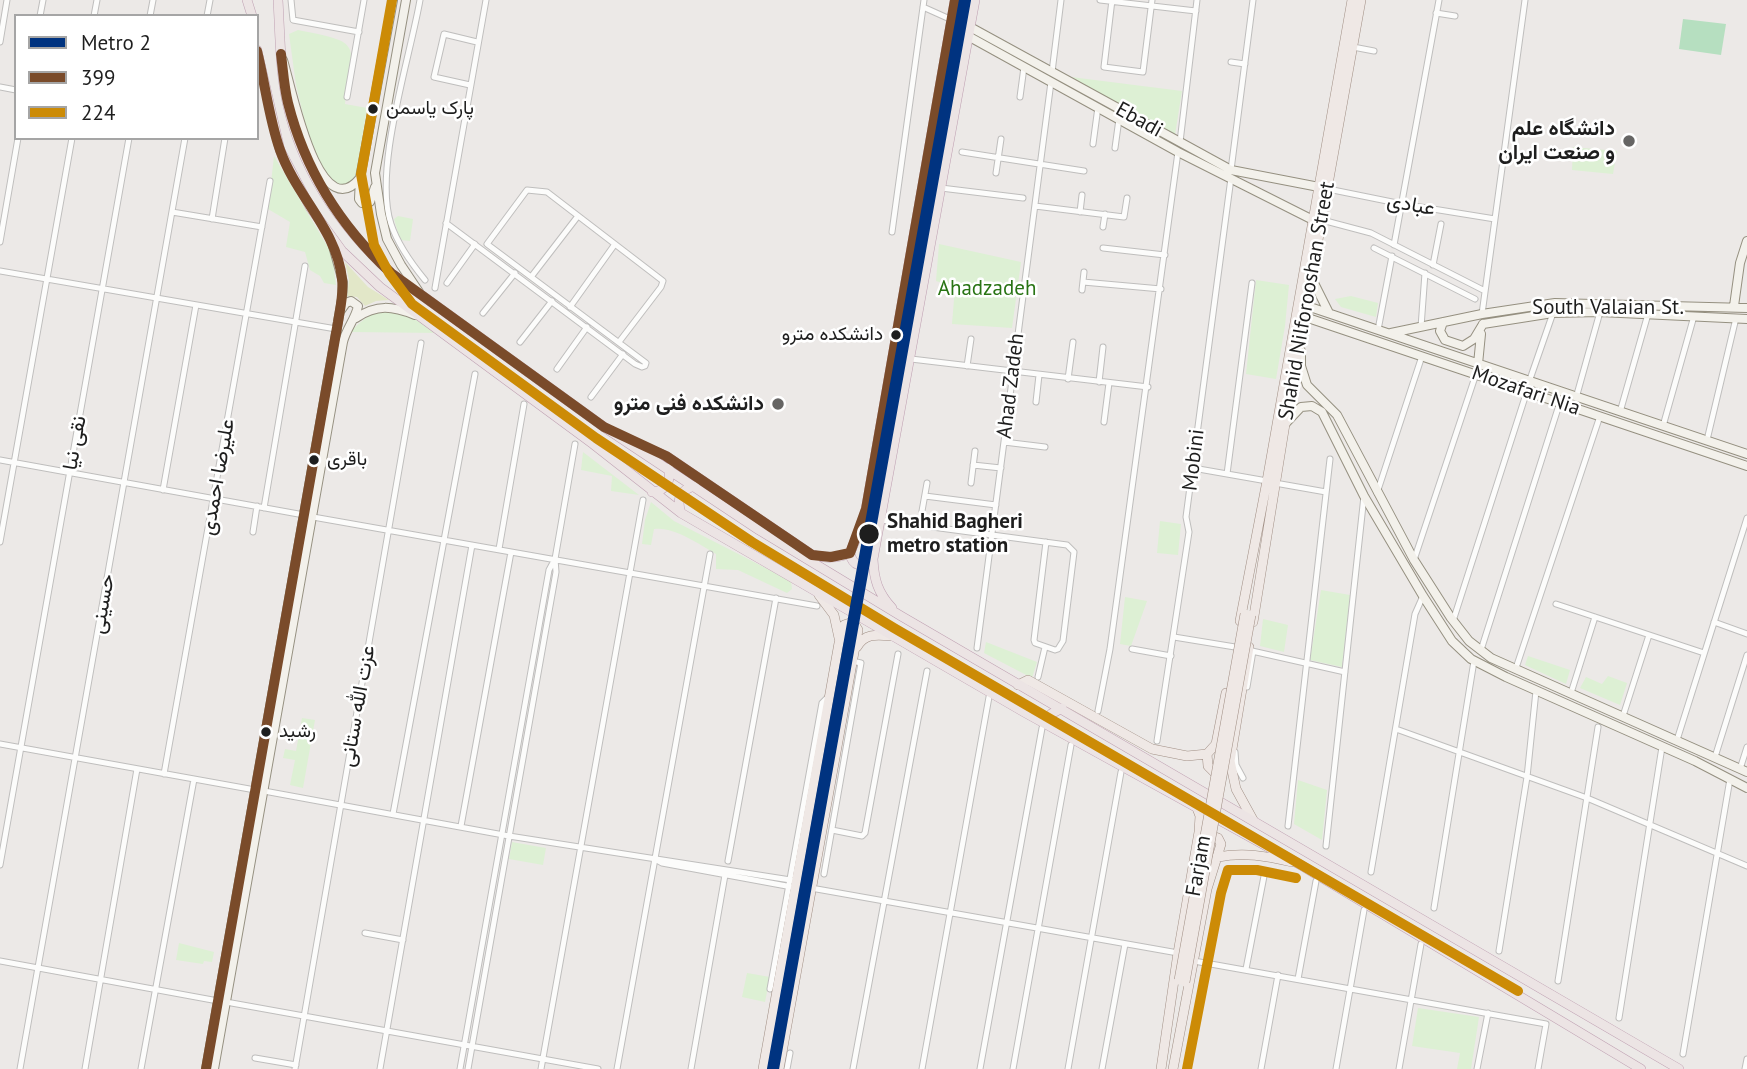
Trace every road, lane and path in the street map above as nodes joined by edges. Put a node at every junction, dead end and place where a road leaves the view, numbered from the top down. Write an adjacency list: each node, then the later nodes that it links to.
1 (7, 0): 28 (street)
2 (280, 0): 32 (highway)
3 (291, 0): 27 (street)
4 (364, 0): 27 (street)
5 (393, 0): 62 (main road)
6 (406, 0): 56 (main road)
7 (420, 0): 57 (street)
8 (486, 0): 29 (street)
9 (955, 0): 25 (highway)
10 (975, 0): 26 (highway)
11 (1061, 0): 37 (street)
12 (1100, 0): 19 (street)
13 (1197, 0): 22 (street)
14 (1253, 0): 35 (street, Mobini)
15 (1352, 0): 66 (main road, Shahid Nilforooshan Street)
16 (1361, 0): 30 (main road, Shahid Nilforooshan Street)
17 (1439, 0): 23 (street)
18 (1525, 0): 77 (street)
19 (1112, 1): 21 (street); 21 (street)
20 (924, 3): 25 (street); 83 (street)
21 (1152, 3): 22 (street)
22 (1196, 10): 50 (street)
23 (1436, 13): 24 (street); 70 (street)
24 (1455, 16)
25 (951, 20): 227 (highway)
26 (969, 31): 36 (main road); 37 (main road, Ebadi); 65 (highway)
27 (359, 32): 40 (street)
28 (0, 42)
29 (477, 42): 39 (street); 39 (street)
30 (1353, 47): 31 (street); 66 (main road, Shahid Nilforooshan Street)
31 (1374, 51)
32 (281, 54): 62 (main road); 112 (highway)
33 (259, 59): 84 (highway)
34 (1231, 62): 35 (street)
35 (1245, 64): 61 (street, Mobini)
36 (1024, 67): 38 (main road); 41 (street)
37 (1052, 72): 50 (main road, Ebadi)
38 (1051, 82): 42 (main road, Ebadi); 58 (street, Ahad Zadeh)
39 (470, 85): 79 (street)
40 (347, 97)
41 (1020, 97)
42 (1098, 107): 43 (main road, Ebadi); 51 (street)
43 (1119, 119): 52 (street); 54 (main road, Ebadi)
44 (1001, 139): 55 (street)
45 (18, 140): 86 (street)
46 (72, 140): 100 (street)
47 (128, 140): 108 (street, نقی نیا)
48 (185, 140): 72 (street, حسینی)
49 (225, 140): 76 (street)
50 (1180, 142): 61 (main road, Ebadi)
51 (1093, 144)
52 (1115, 148)
53 (962, 152): 55 (street)
54 (1178, 152): 61 (main road, Ebadi); 92 (street)
55 (999, 158): 58 (street); 60 (street)
56 (377, 163): 57 (street); 64 (main road)
57 (388, 164): 102 (street)
58 (1040, 165): 59 (street); 71 (street, Ahad Zadeh)
59 (1084, 171)
60 (996, 173)
61 (1231, 174): 66 (main road, Ebadi); 78 (main road, Ebadi); 195 (street, Mobini)
62 (360, 178): 64 (main road)
63 (271, 181): 81 (street, علیرضا احمدی)
64 (376, 181): 112 (main road)
65 (941, 188): 68 (street); 156 (highway)
66 (1323, 188): 70 (street, عبادی); 78 (main road, Shahid Nilforooshan Street)
67 (1083, 195): 73 (street)
68 (1024, 198)
69 (1127, 198): 74 (street)
70 (1402, 204): 77 (street, عبادی); 89 (street)
71 (1035, 206): 73 (street); 160 (street, Ahad Zadeh)
72 (172, 212): 76 (street); 113 (street, حسینی)
73 (1080, 212): 74 (street)
74 (1105, 215): 82 (street)
75 (578, 216): 88 (street); 103 (street); 103 (street)
76 (212, 219): 81 (street)
77 (1495, 219): 111 (street)
78 (1318, 220): 89 (street); 101 (main road, Shahid Nilforooshan Street); 117 (main road, Shahid Nilforooshan Street)
79 (446, 223): 87 (street); 107 (street)
80 (1441, 224): 94 (street)
81 (262, 227): 128 (street, علیرضا احمدی)
82 (1103, 227)
83 (892, 232)
84 (330, 236): 121 (main road); 133 (highway)
85 (1747, 240): 120 (main road)
86 (0, 242)
87 (475, 244): 98 (street); 105 (street)
88 (615, 244): 119 (street); 150 (street)
89 (1394, 245): 94 (street)
90 (1102, 248): 92 (street)
91 (1374, 248): 93 (street)
92 (1165, 256): 109 (street)
93 (1391, 256): 99 (street); 143 (street)
94 (1433, 265): 111 (street)
95 (305, 266): 135 (street)
96 (0, 271): 100 (street)
97 (1084, 272): 104 (street)
98 (515, 273): 103 (street); 124 (street)
99 (1425, 273): 114 (street); 141 (street)
100 (47, 279): 108 (street); 190 (street)
101 (1312, 279): 117 (main road, Shahid Nilforooshan Street); 125 (main road)
102 (425, 280)
103 (529, 280): 115 (street); 119 (street)
104 (1083, 282): 109 (street); 110 (street)
105 (447, 283)
106 (1252, 283): 197 (street)
107 (435, 288)
108 (102, 289): 113 (street); 196 (street, نقی نیا)
109 (1161, 289): 168 (street)
110 (1082, 290)
111 (1485, 291): 129 (street)
112 (421, 294): 179 (highway)
113 (157, 298): 118 (street); 199 (street, حسینی)
114 (1475, 299)
115 (552, 301): 122 (street); 149 (street)
116 (1555, 303): 120 (main road, South Valaian St.); 126 (main road); 129 (main road, South Valaian St.)
117 (1303, 304): 125 (main road, Mozafari Nia); 130 (main road, Shahid Nilforooshan Street)
118 (196, 305): 128 (street); 203 (street)
119 (571, 306): 122 (street); 150 (street)
120 (1740, 307): 132 (main road)
121 (339, 312): 136 (main road); 142 (main road)
122 (566, 312): 140 (street)
123 (1600, 312): 126 (main road, South Valaian St.); 127 (main road, South Valaian St.); 170 (street)
124 (483, 313)
125 (1329, 313): 138 (main road, Mozafari Nia)
126 (1553, 313): 139 (main road, South Valaian St.); 167 (street)
127 (1648, 313): 131 (main road, South Valaian St.); 174 (street)
128 (247, 314): 135 (street); 209 (street, علیرضا احمدی)
129 (1482, 314): 137 (main road, South Valaian St.)
130 (1301, 315): 144 (main road, Mozafari Nia); 147 (main road, Shahid Nilforooshan Street); 198 (main road, Shahid Nilforooshan Street)
131 (1694, 316): 132 (main road, South Valaian St.); 178 (street)
132 (1737, 318): 134 (main road, South Valaian St.); 180 (street)
133 (425, 319): 136 (main road); 204 (highway)
134 (1747, 319)
135 (296, 322): 142 (street); 212 (street)
136 (350, 322): 215 (main road)
137 (1443, 322): 141 (main road, South Valaian St.); 148 (main road)
138 (1359, 324): 143 (main road, Mozafari Nia); 144 (main road)
139 (1483, 324): 148 (main road); 157 (main road)
140 (587, 327): 154 (street); 159 (street)
141 (1421, 327): 145 (main road, South Valaian St.); 148 (main road)
142 (337, 329): 215 (main road)
143 (1378, 330): 145 (main road, Mozafari Nia)
144 (1356, 334): 155 (main road, Mozafari Nia)
145 (1388, 334): 157 (main road, Mozafari Nia)
146 (971, 338): 158 (street)
147 (1302, 338): 177 (main road, Shahid Nilforooshan Street); 185 (main road)
148 (1445, 340)
149 (520, 342)
150 (619, 342): 154 (street)
151 (1073, 342): 164 (street)
152 (421, 343): 218 (street, عزت الله ستانی)
153 (1103, 347): 165 (street)
154 (623, 355): 169 (street)
155 (1422, 356): 162 (main road, Mozafari Nia); 206 (street)
156 (911, 359): 158 (street); 217 (highway)
157 (1478, 364): 167 (main road, Mozafari Nia)
158 (967, 366): 160 (street)
159 (557, 369)
160 (1013, 373): 163 (street); 181 (street, Ahad Zadeh)
161 (475, 374): 221 (street)
162 (1476, 374): 167 (main road, Mozafari Nia); 231 (street)
163 (1039, 375): 164 (street); 171 (street)
164 (1068, 379): 165 (street)
165 (1100, 382): 166 (street)
166 (1109, 383): 168 (street); 176 (street)
167 (1528, 386): 170 (main road, Mozafari Nia); 172 (main road, Mozafari Nia); 244 (street)
168 (1148, 387): 274 (street)
169 (591, 397)
170 (1576, 398): 174 (main road, Mozafari Nia)
171 (1036, 402)
172 (1560, 402): 175 (main road, Mozafari Nia); 255 (street)
173 (524, 404): 225 (street)
174 (1620, 412): 178 (main road, Mozafari Nia)
175 (1600, 416): 192 (main road, Mozafari Nia); 264 (street)
176 (1104, 422)
177 (1285, 424): 189 (main road); 198 (main road, Shahid Nilforooshan Street)
178 (1663, 426): 180 (main road, Mozafari Nia)
179 (614, 433): 193 (highway); 227 (highway)
180 (1707, 440): 186 (main road, Mozafari Nia)
181 (1004, 442): 183 (street); 194 (street, Ahad Zadeh)
182 (575, 444): 229 (street)
183 (1045, 447)
184 (975, 451): 191 (street)
185 (1356, 451): 189 (main road); 206 (main road)
186 (1747, 454)
187 (1331, 459): 205 (street)
188 (0, 460): 190 (street)
189 (1346, 460): 208 (main road)
190 (14, 463): 196 (street); 222 (street)
191 (973, 465): 194 (street); 201 (street)
192 (1747, 466)
193 (669, 468): 202 (highway); 204 (highway)
194 (1001, 468): 211 (street, Ahad Zadeh)
195 (1193, 468): 197 (street); 249 (street, Mobini)
196 (69, 473): 199 (street); 286 (street, نقی نیا)
197 (1227, 474): 198 (street)
198 (1271, 482): 205 (street); 237 (main road, Shahid Nilforooshan Street); 238 (main road, Shahid Nilforooshan Street)
199 (125, 483): 203 (street); 290 (street, حسینی)
200 (927, 483): 207 (street)
201 (971, 483)
202 (695, 486): 214 (highway); 242 (highway)
203 (163, 489): 209 (street)
204 (652, 492): 214 (highway)
205 (1326, 492): 263 (street)
206 (1377, 492): 231 (main road)
207 (925, 496): 211 (street); 213 (street)
208 (1364, 496): 235 (main road); 266 (street)
209 (214, 499): 212 (street); 295 (street, علیرضا احمدی)
210 (643, 500): 232 (street)
211 (996, 505): 220 (street, Ahad Zadeh)
212 (261, 507): 215 (street); 219 (street)
213 (922, 511)
214 (681, 513): 234 (highway)
215 (308, 516): 218 (street); 301 (main road)
216 (1747, 518): 245 (street)
217 (880, 520): 220 (street); 230 (highway)
218 (389, 530): 221 (street); 303 (street, عزت الله ستانی)
219 (253, 532)
220 (992, 536): 223 (street); 253 (street, Ahad Zadeh)
221 (444, 540): 224 (street); 305 (street)
222 (0, 542)
223 (1046, 542): 251 (street); 251 (street)
224 (472, 545): 225 (street); 306 (street)
225 (499, 550): 226 (street)
226 (511, 552): 229 (street); 309 (street)
227 (850, 553): 230 (highway)
228 (709, 554): 233 (street)
229 (555, 559): 232 (street); 312 (street)
230 (873, 559): 242 (highway)
231 (1414, 560): 244 (main road)
232 (630, 572): 233 (street); 315 (street)
233 (705, 586): 236 (street); 318 (street)
234 (810, 587): 248 (highway); 250 (main road)
235 (1423, 596): 262 (main road); 279 (street)
236 (776, 598): 240 (street); 319 (street)
237 (1244, 600): 241 (main road, Farjam); 252 (main road)
238 (1256, 603): 241 (main road, Farjam); 256 (main road)
239 (1556, 604): 243 (street)
240 (817, 606)
241 (1248, 614): 350 (main road, Farjam, bridge)
242 (901, 617): 268 (highway)
243 (1595, 617): 247 (street); 270 (street)
244 (1453, 621): 255 (main road)
245 (1714, 622): 246 (street); 257 (street)
246 (1747, 634)
247 (1650, 635): 257 (street); 276 (street)
248 (896, 636): 261 (main road); 275 (highway)
249 (1174, 637): 252 (street); 260 (street, Mobini)
250 (839, 643): 261 (main road); 328 (main road)
251 (1045, 647): 267 (street)
252 (1236, 647): 288 (main road)
253 (977, 648)
254 (1132, 649): 260 (street)
255 (1481, 650): 264 (main road)
256 (1251, 651): 263 (street); 291 (main road); 297 (street)
257 (1704, 653): 280 (street)
258 (898, 654): 311 (street)
259 (1747, 655): 289 (street)
260 (1171, 656): 281 (street, Mobini)
261 (853, 658): 311 (street); 329 (main road)
262 (1474, 661): 269 (main road); 287 (street)
263 (1308, 663): 266 (street); 310 (street)
264 (1516, 668): 270 (main road)
265 (927, 671): 330 (street)
266 (1345, 672): 313 (street)
267 (1038, 677)
268 (1018, 685): 271 (highway); 288 (main road)
269 (1536, 691): 284 (main road); 296 (street)
270 (1570, 693): 276 (main road)
271 (1035, 694): 273 (highway); 275 (highway)
272 (989, 697): 333 (street)
273 (1062, 708): 277 (highway); 307 (highway)
274 (1098, 711)
275 (1024, 712): 277 (highway)
276 (1623, 716): 280 (main road)
277 (1046, 727): 304 (highway); 334 (street)
278 (1598, 727): 302 (street)
279 (1396, 729): 287 (street); 324 (street)
280 (1677, 740): 289 (main road)
281 (1157, 741)
282 (0, 744): 286 (street)
283 (1070, 745): 335 (street)
284 (1662, 747): 299 (main road); 308 (street)
285 (1747, 747): 293 (street)
286 (21, 748): 290 (street); 321 (street, نقی نیا)
287 (1461, 753): 296 (street); 331 (street)
288 (1207, 754): 291 (main road)
289 (1715, 757): 293 (main road)
290 (75, 758): 292 (street); 345 (street, حسینی)
291 (1230, 761): 307 (main road)
292 (136, 769): 295 (street); 348 (street)
293 (1744, 771)
294 (1121, 772): 337 (street)
295 (164, 774): 298 (street)
296 (1527, 777): 302 (street); 341 (street)
297 (1243, 778)
298 (194, 779): 301 (street); 354 (street)
299 (1730, 779): 300 (main road); 316 (street)
300 (1747, 788)
301 (259, 791): 303 (street); 358 (main road)
302 (1587, 798): 308 (street); 351 (street)
303 (341, 805): 305 (street); 363 (street, عزت الله ستانی)
304 (1197, 808): 314 (main road); 320 (highway)
305 (393, 814): 306 (street)
306 (424, 820): 309 (street); 338 (street)
307 (1253, 820): 352 (highway)
308 (1649, 825): 316 (street); 364 (street)
309 (461, 826): 312 (street)
310 (1288, 826)
311 (832, 830): 325 (street)
312 (505, 835): 315 (street); 367 (street)
313 (1326, 845)
314 (1196, 846): 317 (main road); 342 (main road)
315 (580, 847): 318 (street); 371 (street)
316 (1717, 854): 322 (street); 369 (street)
317 (1218, 857): 320 (main road); 344 (main road)
318 (655, 859): 326 (street); 328 (street); 384 (street)
319 (728, 861)
320 (1299, 864): 359 (highway)
321 (0, 865)
322 (1747, 866)
323 (1265, 871): 346 (street)
324 (1371, 872)
325 (824, 874)
326 (725, 875): 328 (street); 385 (street)
327 (1316, 881): 349 (street)
328 (793, 884): 355 (street); 386 (main road)
329 (811, 888): 330 (street); 387 (main road)
330 (884, 901): 333 (street); 389 (street)
331 (1434, 908)
332 (1364, 910): 353 (street)
333 (950, 913): 334 (street); 390 (street)
334 (1007, 923): 335 (street); 391 (street)
335 (1038, 929): 337 (street); 392 (street)
336 (365, 933): 338 (street)
337 (1092, 938): 339 (street); 393 (street)
338 (403, 940): 366 (street)
339 (1125, 944): 342 (street); 394 (street)
340 (1421, 944): 356 (street)
341 (1499, 951)
342 (1178, 953): 360 (main road)
343 (0, 961): 345 (street)
344 (1194, 961): 346 (street); 361 (main road)
345 (38, 968): 348 (street); 374 (street, حسینی)
346 (1246, 969): 347 (street)
347 (1278, 975): 349 (street); 397 (street)
348 (101, 979): 354 (street); 375 (street)
349 (1298, 979): 353 (street)
350 (1182, 981): 360 (main road, Farjam); 361 (main road, Farjam)
351 (1558, 981)
352 (1536, 985): 357 (highway); 359 (highway)
353 (1351, 988): 356 (street); 398 (street)
354 (155, 989): 358 (street); 376 (street)
355 (771, 989)
356 (1411, 999): 362 (street); 399 (street)
357 (1561, 999): 365 (highway); 403 (highway)
358 (222, 1001): 363 (street); 377 (main road); 378 (main road)
359 (1527, 1002): 365 (highway)
360 (1170, 1007): 395 (main road)
361 (1184, 1009): 396 (main road)
362 (1488, 1013): 365 (street); 400 (street)
363 (305, 1016): 366 (street); 373 (street, عزت الله ستانی)
364 (1619, 1018)
365 (1549, 1020): 401 (street); 402 (highway)
366 (387, 1031): 367 (street); 379 (street)
367 (468, 1047): 371 (street); 380 (street); 381 (street)
368 (790, 1053): 388 (street)
369 (1683, 1054)
370 (256, 1058): 373 (street)
371 (542, 1059): 382 (street); 383 (street)
372 (1747, 1059): 404 (street)
373 (296, 1067)
374 (20, 1069)
375 (85, 1069)
376 (141, 1069)
377 (206, 1069)
378 (214, 1069)
379 (380, 1069)
380 (460, 1069)
381 (468, 1069)
382 (541, 1069)
383 (598, 1069)
384 (617, 1069)
385 (691, 1069)
386 (763, 1069)
387 (779, 1069)
388 (787, 1069)
389 (853, 1069)
390 (922, 1069)
391 (980, 1069)
392 (1013, 1069)
393 (1068, 1069)
394 (1102, 1069)
395 (1161, 1069)
396 (1173, 1069)
397 (1261, 1069)
398 (1336, 1069)
399 (1399, 1069)
400 (1478, 1069)
401 (1538, 1069)
402 (1641, 1069)
403 (1679, 1069)
404 (1745, 1069)

